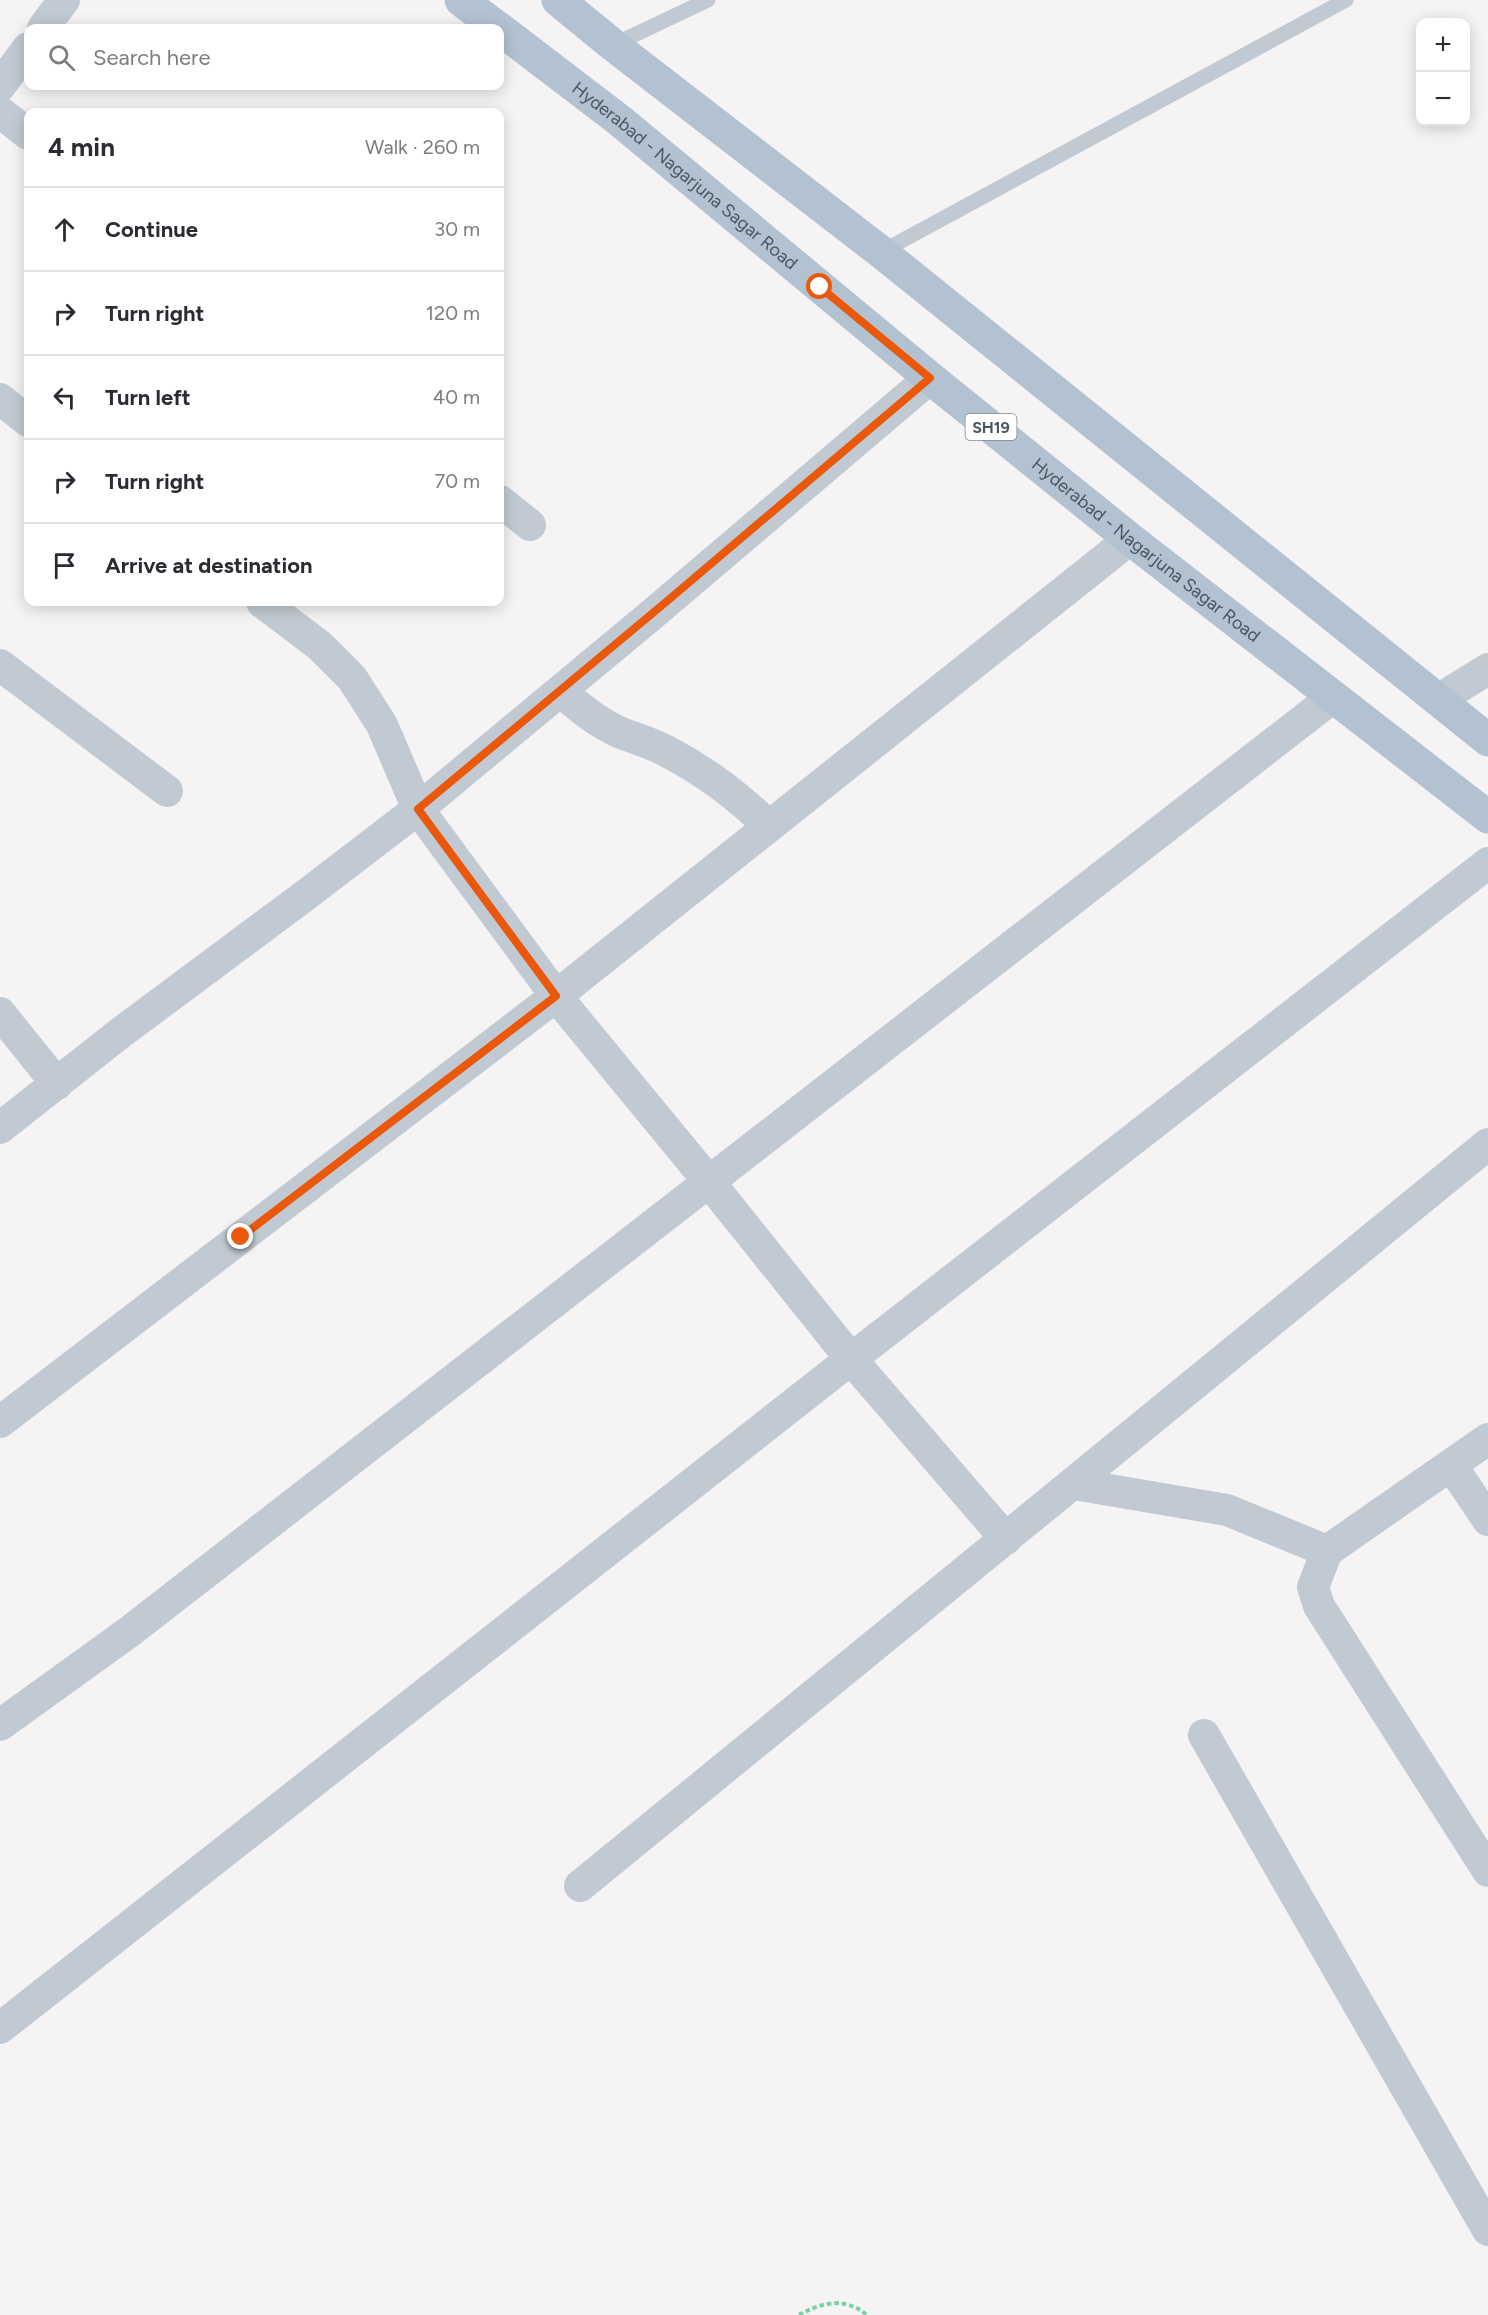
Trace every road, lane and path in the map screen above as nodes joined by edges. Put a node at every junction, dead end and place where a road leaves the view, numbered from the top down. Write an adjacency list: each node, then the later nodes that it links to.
1 (64, 0): 6 (street)
2 (461, 0): 7 (main road, Hyderabad - Nagarjuna Sagar Road / SH19)
3 (558, 0): 9 (main road)
4 (708, 0): 9 (lane)
5 (1346, 0): 14 (lane)
6 (46, 24)
7 (492, 24)
8 (504, 33): 15 (main road, Hyderabad - Nagarjuna Sagar Road / SH19)
9 (613, 45): 14 (main road)
10 (24, 53): 11 (street)
11 (0, 86)
12 (0, 112): 13 (street)
13 (24, 132)
14 (881, 252): 26 (main road)
15 (930, 378): 20 (main road, Hyderabad - Nagarjuna Sagar Road / SH19); 24 (street)
16 (0, 399): 17 (street)
17 (24, 418)
18 (504, 504): 19 (street)
19 (530, 525)
20 (1130, 538): 25 (main road, Hyderabad - Nagarjuna Sagar Road / SH19); 31 (street)
21 (267, 606): 29 (street)
22 (0, 665): 28 (street)
23 (1488, 669): 26 (street)
24 (560, 691): 29 (street); 31 (street)
25 (1333, 697): 30 (main road, Hyderabad - Nagarjuna Sagar Road / SH19); 38 (street)
26 (1438, 700): 27 (main road)
27 (1488, 740)
28 (167, 790)
29 (418, 809): 33 (street); 35 (street)
30 (1488, 817)
31 (769, 826): 33 (street)
32 (1488, 863): 39 (street)
33 (556, 996): 38 (street); 40 (street)
34 (0, 1013): 35 (street)
35 (57, 1084): 36 (street)
36 (0, 1128)
37 (1488, 1144): 43 (street)
38 (710, 1183): 39 (street); 47 (street)
39 (851, 1359): 45 (street); 51 (street)
40 (0, 1422)
41 (1488, 1439): 42 (street)
42 (1451, 1465): 44 (street); 46 (street)
43 (1074, 1484): 45 (street); 46 (street)
44 (1488, 1520)
45 (1006, 1539): 50 (street)
46 (1327, 1551): 49 (street)
47 (0, 1725)
48 (1203, 1735): 52 (street)
49 (1486, 1864)
50 (580, 1886)
51 (0, 2028)
52 (1488, 2230)
53 (799, 2315): 54 (path)
54 (867, 2315)

